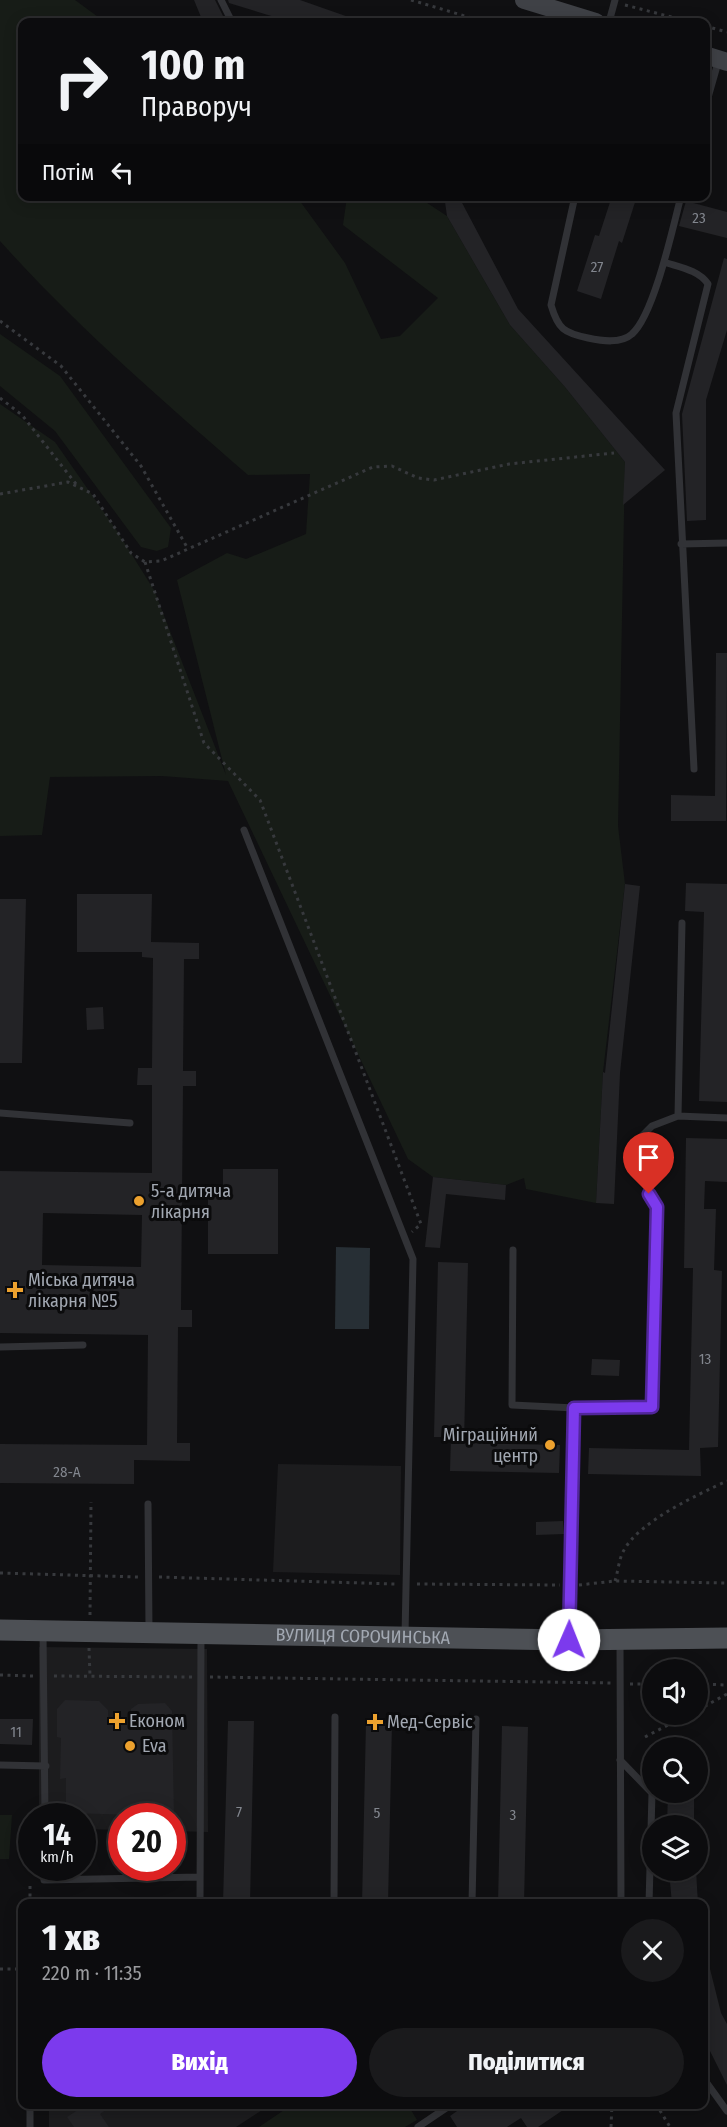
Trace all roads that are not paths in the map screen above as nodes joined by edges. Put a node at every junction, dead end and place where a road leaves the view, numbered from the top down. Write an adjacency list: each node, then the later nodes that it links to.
1 (221, 0): 4 (lane)
2 (524, 0): 5 (street)
3 (614, 1): 6 (lane)
4 (230, 18)
5 (583, 18)
6 (610, 18)
7 (717, 59): 8 (lane)
8 (710, 88)
9 (574, 201): 11 (lane)
10 (680, 201): 11 (lane)
11 (664, 262): 13 (lane)
12 (727, 543): 13 (lane)
13 (681, 544): 14 (lane)
14 (694, 769)
15 (244, 830): 30 (lane)
16 (682, 923): 18 (lane)
17 (0, 1113): 20 (lane)
18 (678, 1116): 19 (lane); 24 (lane)
19 (727, 1118)
20 (130, 1123)
21 (513, 1250): 24 (lane)
22 (83, 1345): 23 (lane)
23 (0, 1347)
24 (574, 1408): 33 (lane)
25 (147, 1504): 28 (lane)
26 (0, 1630): 27 (main road, ВУЛИЦЯ СОРОЧИНСЬКА)
27 (43, 1630): 28 (main road, ВУЛИЦЯ СОРОЧИНСЬКА); 38 (lane)
28 (149, 1633): 29 (main road, ВУЛИЦЯ СОРОЧИНСЬКА)
29 (201, 1633): 30 (main road, ВУЛИЦЯ СОРОЧИНСЬКА); 40 (lane)
30 (405, 1637): 33 (main road, ВУЛИЦЯ СОРОЧИНСЬКА)
31 (727, 1638): 32 (main road, ВУЛИЦЯ СОРОЧИНСЬКА)
32 (620, 1639): 33 (main road, ВУЛИЦЯ СОРОЧИНСЬКА); 36 (lane)
33 (569, 1640)
34 (335, 1717): 43 (lane)
35 (476, 1719): 44 (lane)
36 (620, 1760): 45 (lane); 46 (lane)
37 (0, 1765): 38 (lane)
38 (46, 1766): 39 (lane)
39 (45, 1803)
40 (200, 1877): 41 (lane); 42 (lane)
41 (96, 1879)
42 (200, 1899)
43 (334, 1899)
44 (472, 1899)
45 (621, 1899)
46 (649, 1899)
47 (708, 2085): 50 (lane)
48 (30, 2109): 51 (lane)
49 (445, 2109): 52 (lane)
50 (727, 2111)
51 (30, 2127)
52 (418, 2127)

